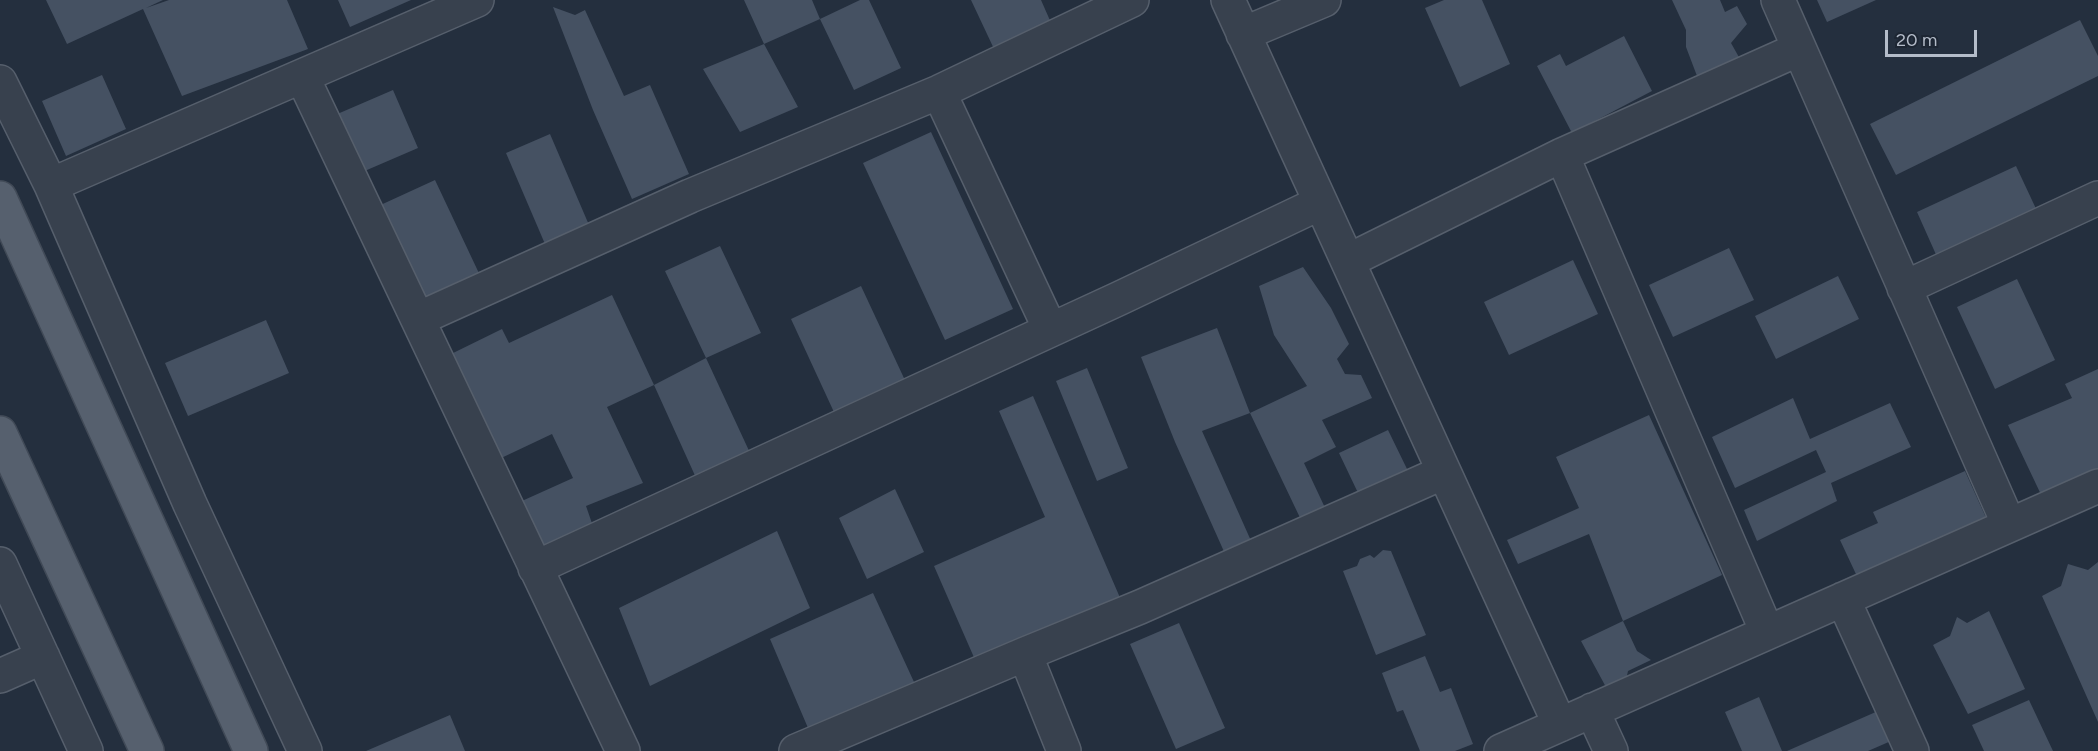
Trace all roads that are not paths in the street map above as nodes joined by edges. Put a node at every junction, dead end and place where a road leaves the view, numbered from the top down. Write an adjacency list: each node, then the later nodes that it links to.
1 (477, 0): 8 (street)
2 (1132, 0): 10 (street)
3 (1227, 0): 6 (street)
4 (1324, 0): 6 (street)
5 (1778, 0): 7 (street)
6 (1243, 34): 15 (street)
7 (1799, 49): 11 (street); 17 (street)
8 (302, 76): 12 (street); 18 (street)
9 (0, 82): 12 (street)
10 (939, 92): 18 (street); 19 (street)
11 (1562, 155): 16 (street); 27 (street)
12 (51, 184): 36 (street)
13 (0, 198): 35 (main road)
14 (2098, 198): 17 (street)
15 (1320, 203): 16 (street); 19 (street)
16 (1348, 261): 21 (street)
17 (1904, 288): 23 (street)
18 (418, 319): 25 (street)
19 (1050, 329): 25 (street)
20 (0, 433): 34 (main road)
21 (1444, 472): 28 (street); 32 (street)
22 (2098, 486): 23 (street)
23 (2008, 525): 26 (street)
24 (0, 564): 29 (street)
25 (536, 568): 37 (street)
26 (1843, 599): 27 (street); 42 (street)
27 (1767, 632): 31 (street)
28 (1024, 654): 38 (street); 39 (street)
29 (43, 657): 30 (street); 33 (street)
30 (0, 676)
31 (1593, 710): 32 (street); 41 (street)
32 (1560, 725): 40 (street)
33 (86, 751)
34 (147, 751)
35 (251, 751)
36 (305, 751)
37 (622, 751)
38 (796, 751)
39 (1064, 751)
40 (1501, 751)
41 (1611, 751)
42 (1912, 751)

